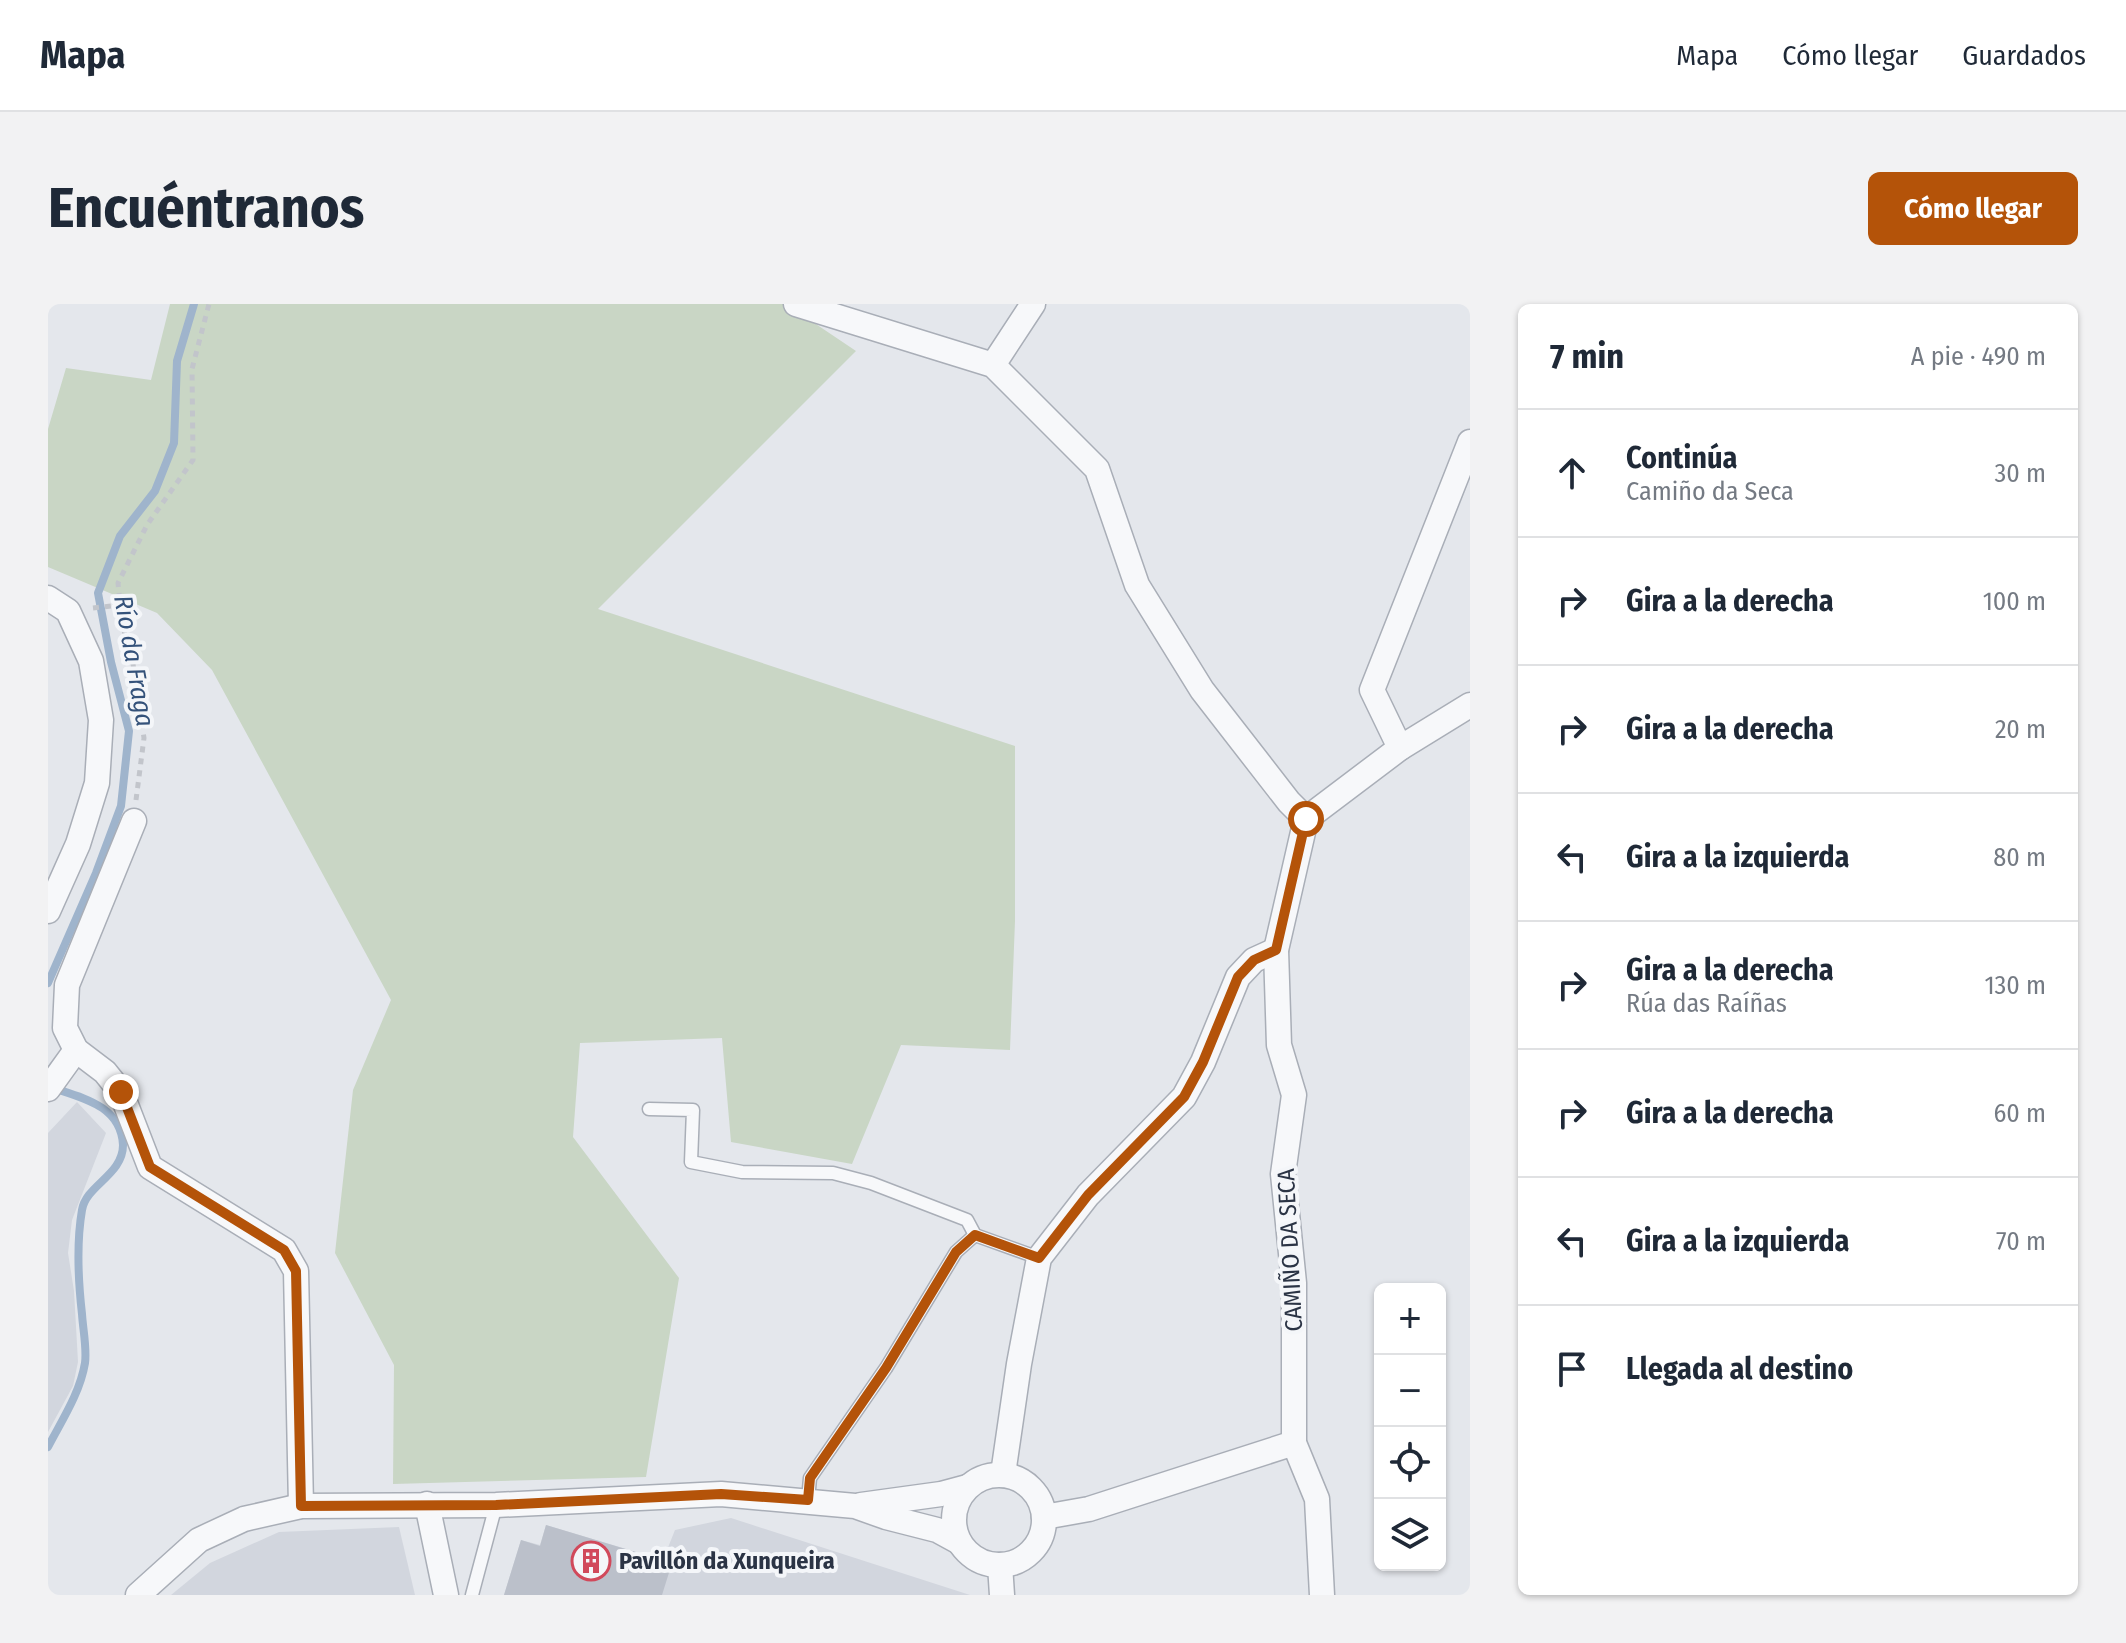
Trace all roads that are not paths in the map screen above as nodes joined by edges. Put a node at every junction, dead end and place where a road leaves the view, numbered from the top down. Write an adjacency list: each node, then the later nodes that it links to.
1 (796, 304): 3 (street)
2 (1033, 304): 3 (street)
3 (993, 365): 8 (street)
4 (1470, 442): 7 (street)
5 (48, 598): 10 (street)
6 (1470, 705): 7 (street)
7 (1400, 748): 8 (street)
8 (1306, 819): 11 (street, CAMIÑO DA SECA)
9 (134, 821): 12 (street)
10 (48, 911)
11 (1276, 950): 16 (street); 17 (street, CAMIÑO DA SECA)
12 (76, 1050): 13 (street); 23 (street)
13 (48, 1089)
14 (649, 1109): 15 (lane)
15 (975, 1235): 16 (lane); 20 (lane)
16 (1039, 1258): 18 (street)
17 (1294, 1443): 25 (street); 32 (street, CAMIÑO DA SECA)
18 (1003, 1474): 19 (street); 25 (street)
19 (967, 1487): 24 (street); 26 (street)
20 (808, 1500): 22 (street); 24 (street)
21 (427, 1504): 22 (street); 23 (street); 29 (street)
22 (496, 1505): 30 (lane)
23 (301, 1506): 28 (street)
24 (855, 1506): 26 (street)
25 (1044, 1517): 27 (street)
26 (959, 1542): 27 (street)
27 (1000, 1565): 31 (street)
28 (138, 1595)
29 (446, 1595)
30 (472, 1595)
31 (1002, 1595)
32 (1322, 1595)

